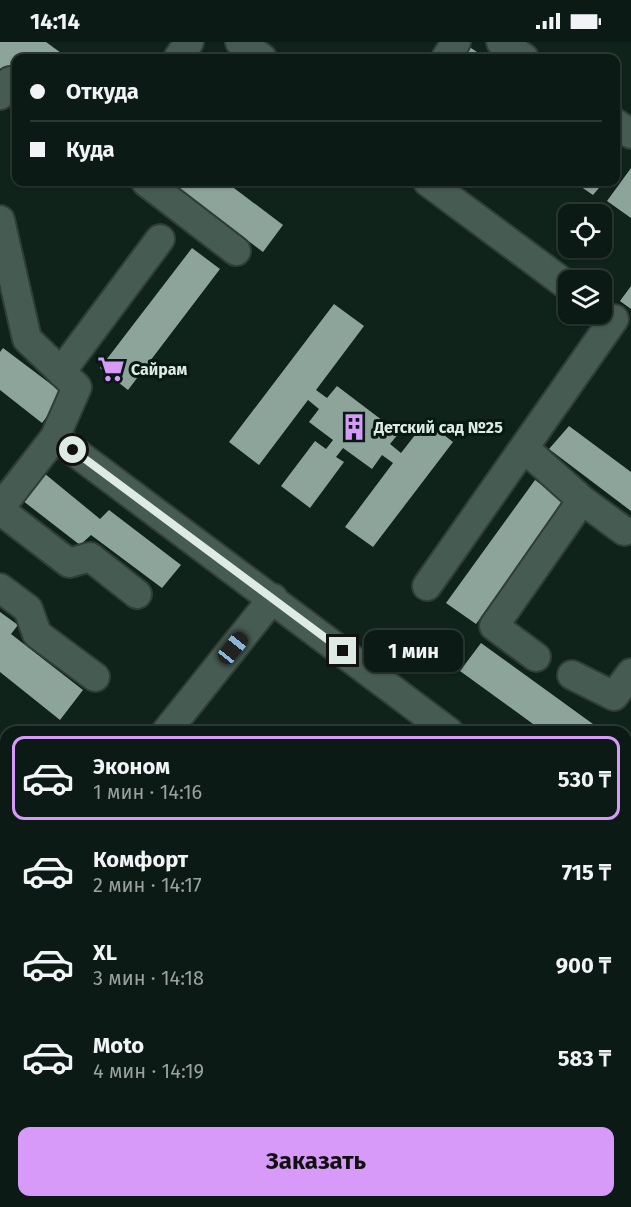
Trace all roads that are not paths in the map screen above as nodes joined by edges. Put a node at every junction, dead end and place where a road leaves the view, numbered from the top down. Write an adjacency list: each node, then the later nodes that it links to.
1 (240, 42): 3 (street)
2 (501, 42): 4 (street)
3 (256, 54)
4 (518, 54)
5 (12, 83): 6 (street)
6 (0, 95)
7 (151, 186): 11 (street)
8 (433, 186): 12 (street)
9 (0, 220): 14 (street)
10 (160, 238): 14 (street)
11 (236, 251)
12 (558, 279)
13 (616, 320): 16 (street)
14 (61, 372): 15 (street)
15 (55, 437): 18 (street); 23 (street)
16 (524, 448): 17 (street); 20 (street)
17 (582, 500): 19 (street); 24 (street)
18 (0, 509): 22 (street)
19 (624, 531)
20 (427, 586)
21 (0, 588): 27 (street)
22 (137, 594)
23 (273, 598): 28 (street); 29 (street)
24 (536, 657)
25 (631, 673): 26 (street)
26 (572, 675)
27 (95, 677)
28 (171, 726)
29 (441, 726)

